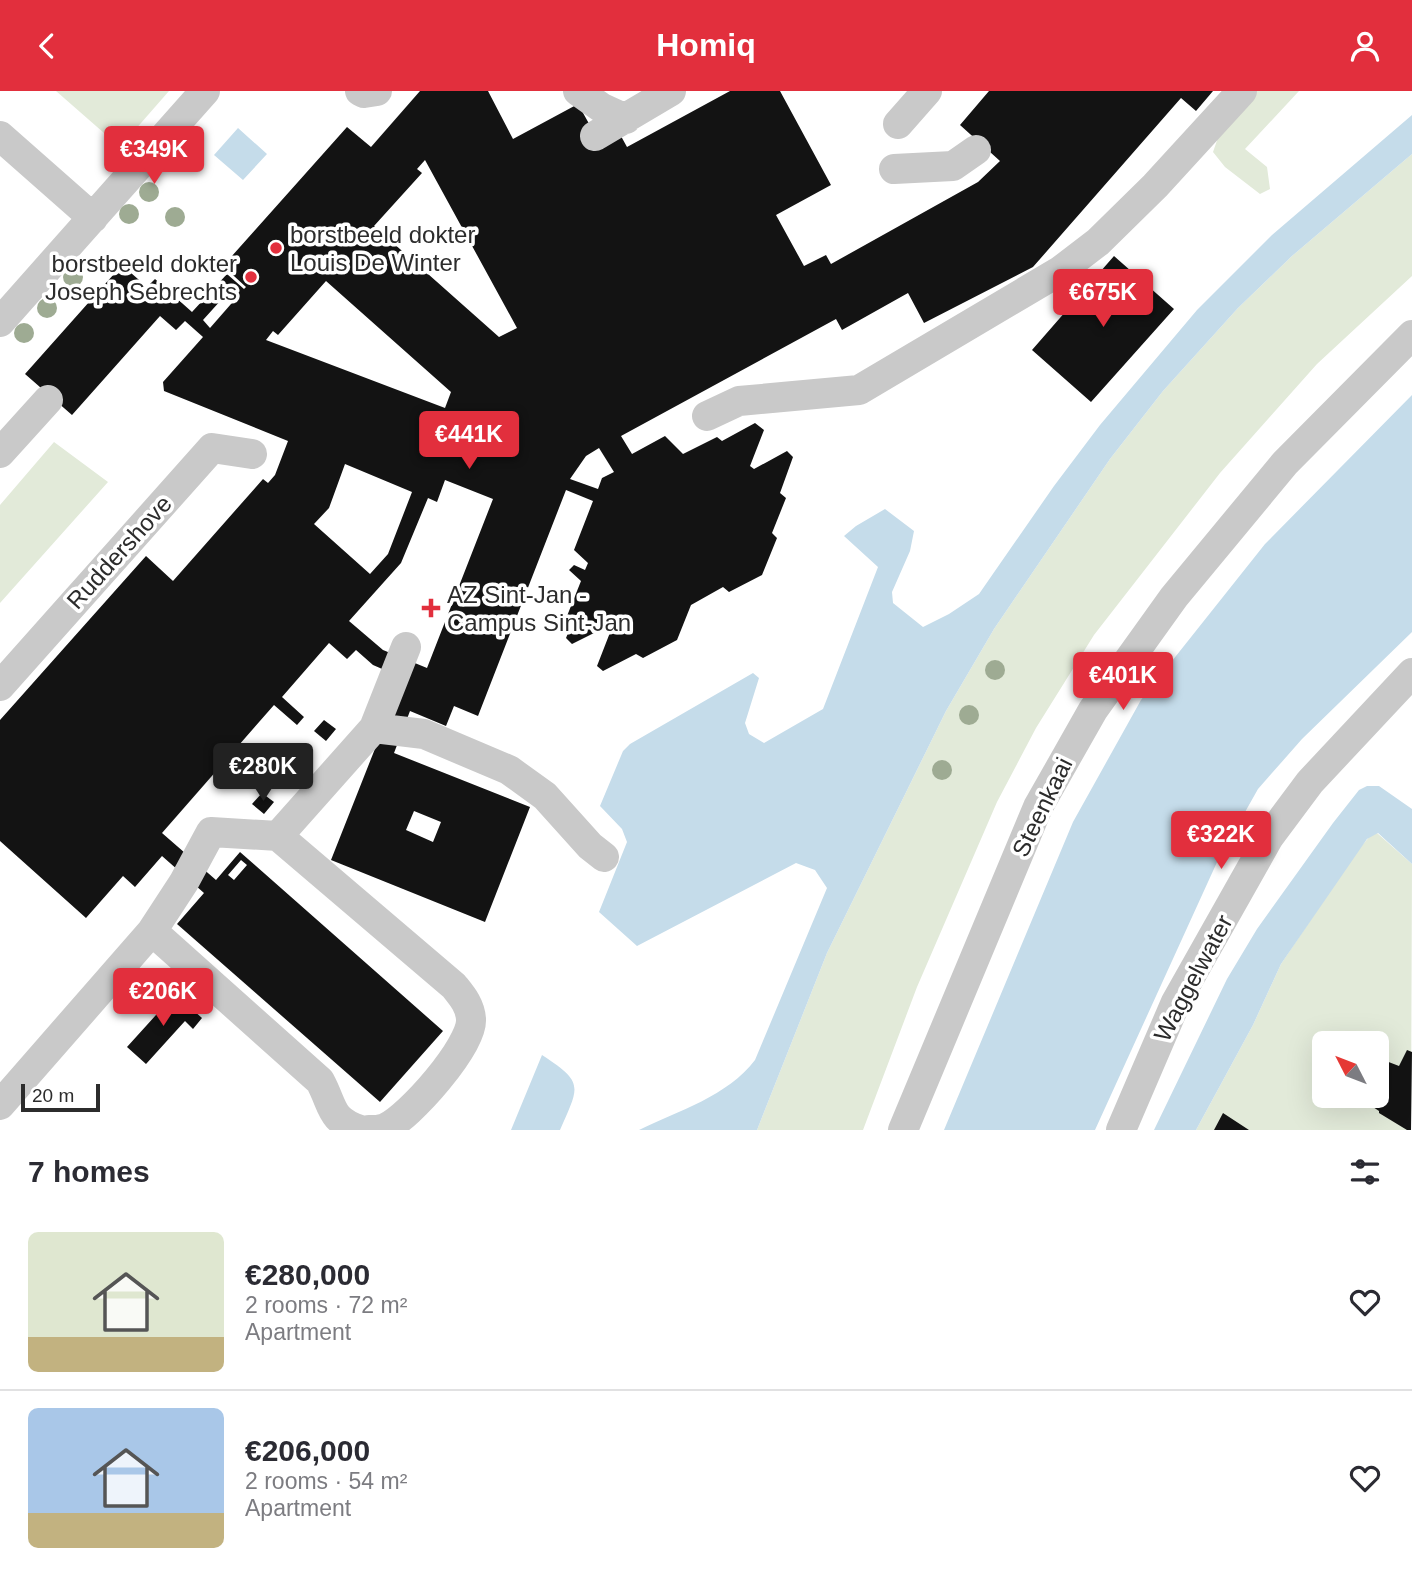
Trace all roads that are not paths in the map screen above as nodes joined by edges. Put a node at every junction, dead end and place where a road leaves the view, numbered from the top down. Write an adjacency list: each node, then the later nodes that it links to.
1 (205, 91): 14 (street)
2 (360, 91): 3 (street)
3 (377, 91)
4 (578, 91): 8 (street)
5 (671, 91): 8 (street)
6 (927, 91): 9 (street)
7 (1242, 91): 18 (street)
8 (626, 119): 11 (street)
9 (898, 124)
10 (0, 136): 14 (street)
11 (595, 136)
12 (976, 150): 13 (street)
13 (894, 169)
14 (93, 218): 15 (street)
15 (0, 322)
16 (1412, 335): 31 (street, Steenkaai)
17 (48, 400): 19 (street)
18 (707, 416)
19 (0, 453)
20 (252, 454): 23 (street, Ruddershove)
21 (406, 647): 24 (street)
22 (1412, 673): 32 (street, Waggelwater)
23 (0, 686)
24 (374, 728): 25 (street); 26 (street)
25 (278, 836): 27 (street); 30 (street)
26 (604, 857)
27 (152, 931): 28 (street); 29 (street)
28 (0, 1105)
29 (360, 1130)
30 (369, 1130)
31 (903, 1130)
32 (1121, 1130)

